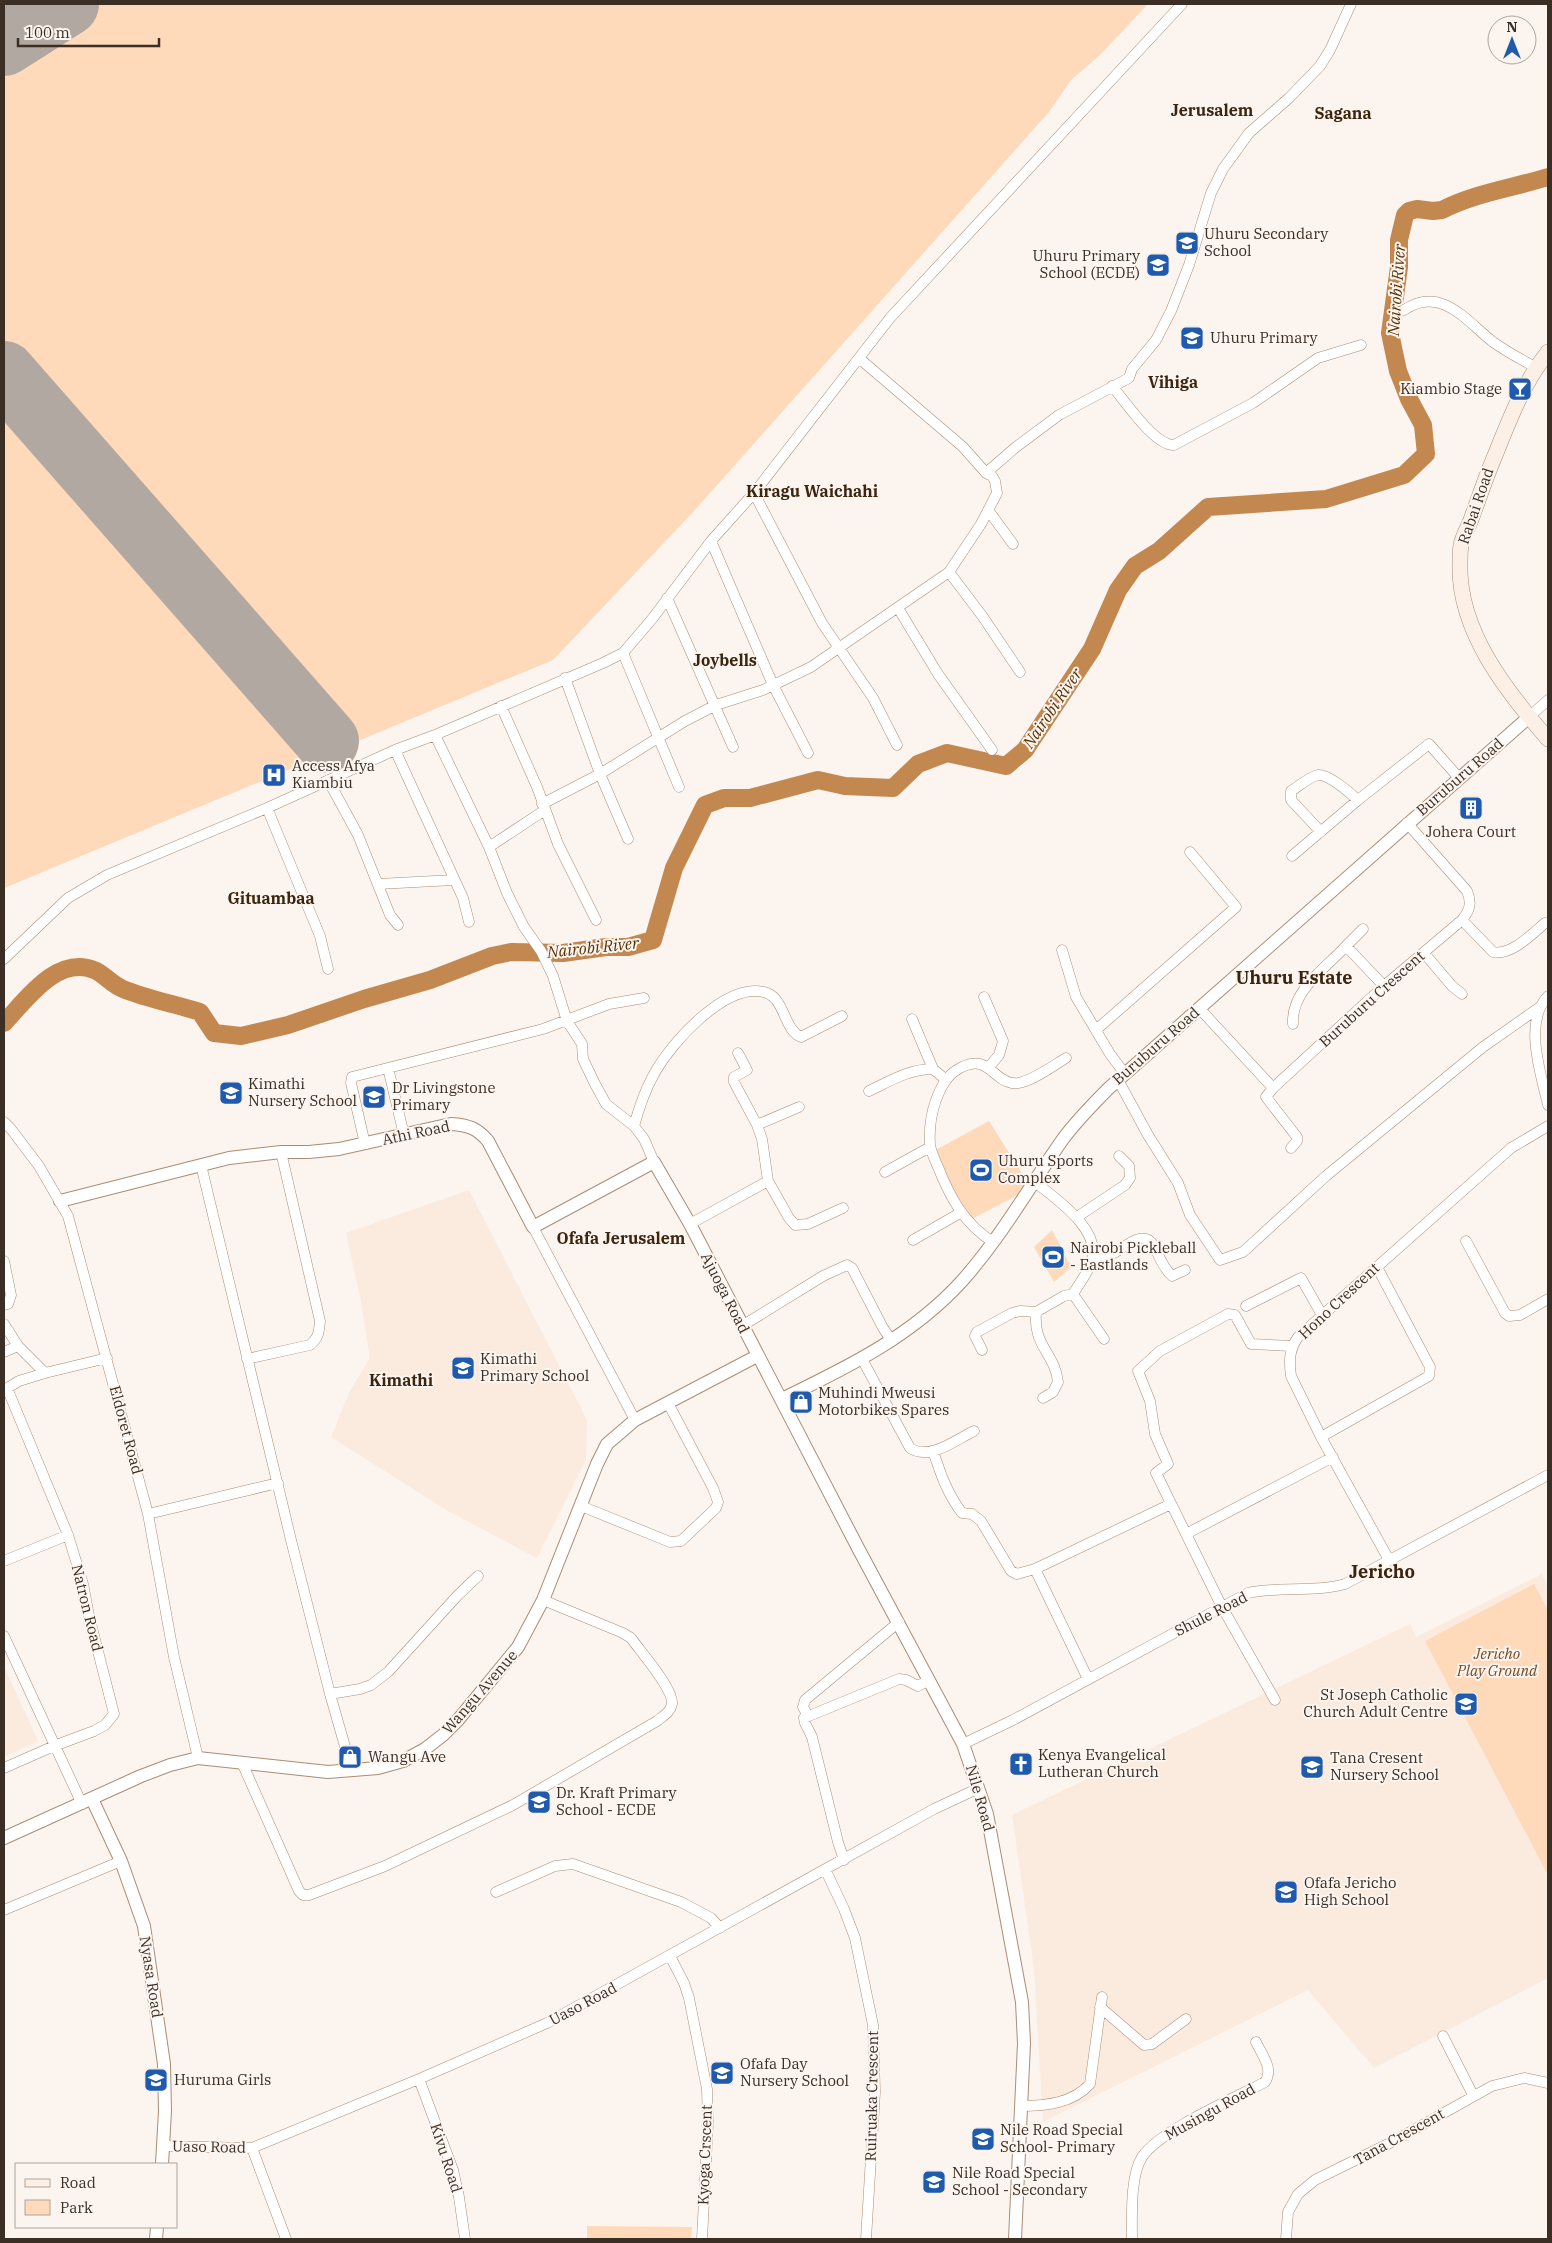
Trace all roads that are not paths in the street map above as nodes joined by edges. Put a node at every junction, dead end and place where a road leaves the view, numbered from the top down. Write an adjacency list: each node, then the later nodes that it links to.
1 (1182, 4): 6 (street)
2 (1351, 4): 8 (street)
3 (1404, 310): 7 (street)
4 (1361, 345): 8 (street)
5 (1548, 352): 7 (main road, Rabai Road)
6 (860, 359): 9 (street); 10 (street)
7 (1536, 368): 25 (main road, Rabai Road)
8 (1112, 386): 9 (street)
9 (986, 472): 11 (street)
10 (754, 493): 12 (street); 17 (street)
11 (988, 510): 13 (street); 14 (street)
12 (711, 542): 15 (street); 21 (street)
13 (1013, 544)
14 (949, 572): 16 (street); 19 (street)
15 (667, 598): 18 (street); 24 (street)
16 (898, 608): 17 (street); 32 (street)
17 (840, 648): 21 (street); 29 (street)
18 (623, 653): 20 (street); 27 (street)
19 (1020, 672)
20 (565, 678): 23 (street); 34 (street)
21 (773, 685): 24 (street); 33 (street)
22 (1548, 700): 25 (street, Buruburu Road)
23 (501, 706): 26 (street); 39 (street)
24 (716, 706): 27 (street); 30 (street)
25 (1529, 717): 28 (main road, Rabai Road); 35 (street, Buruburu Road)
26 (435, 735): 31 (street); 44 (street, Ajuoga Road)
27 (659, 739): 34 (street); 37 (street)
28 (1548, 739)
29 (898, 745)
30 (733, 748)
31 (395, 750): 36 (street); 47 (street)
32 (992, 750)
33 (808, 753)
34 (600, 774): 39 (street); 43 (street)
35 (1459, 778): 38 (street); 41 (street, Buruburu Road)
36 (328, 780): 40 (street); 48 (street)
37 (679, 787)
38 (1358, 800): 42 (street); 42 (street)
39 (544, 807): 44 (street); 49 (street)
40 (267, 808): 58 (street); 59 (street)
41 (1407, 823): 50 (street); 66 (street, Buruburu Road)
42 (1321, 832): 46 (street)
43 (628, 839)
44 (489, 847): 69 (street, Ajuoga Road)
45 (1190, 852): 71 (street)
46 (1292, 856)
47 (454, 880): 48 (street); 51 (street)
48 (378, 884): 53 (street)
49 (596, 920)
50 (1462, 920): 52 (street); 57 (street, Buruburu Crescent)
51 (469, 922)
52 (1545, 923)
53 (398, 926)
54 (1363, 929): 55 (street)
55 (1346, 946): 60 (street); 70 (street)
56 (1062, 950): 71 (street)
57 (1424, 952): 60 (street, Buruburu Crescent); 61 (street)
58 (4, 959)
59 (328, 969)
60 (1384, 986): 79 (street, Buruburu Crescent)
61 (1462, 994)
62 (1548, 996): 65 (street)
63 (984, 997): 74 (street)
64 (644, 998): 69 (street)
65 (1540, 1007): 77 (street); 81 (street)
66 (1200, 1008): 77 (street, Buruburu Road); 79 (street)
67 (842, 1016): 85 (street)
68 (912, 1019): 76 (street)
69 (567, 1021): 75 (street); 85 (street, Ajuoga Road)
70 (1293, 1024)
71 (1096, 1030): 77 (street)
72 (738, 1053): 84 (street)
73 (1066, 1058): 74 (street)
74 (989, 1067): 78 (street)
75 (388, 1068): 87 (street); 88 (street)
76 (933, 1069): 78 (street); 80 (street)
77 (1121, 1077): 97 (street, Buruburu Road)
78 (945, 1079): 89 (street)
79 (1273, 1088): 90 (street)
80 (869, 1091)
81 (1548, 1105)
82 (799, 1108): 84 (street)
83 (4, 1122): 98 (street, Eldoret Road)
84 (757, 1125): 96 (street)
85 (634, 1126): 93 (street, Ajuoga Road)
86 (1548, 1126): 109 (street, Hono Crescent)
87 (404, 1135): 88 (street, Athi Road); 103 (street, Athi Road)
88 (365, 1144): 91 (street, Athi Road)
89 (930, 1147): 95 (street); 100 (street)
90 (1292, 1148)
91 (281, 1152): 94 (street, Athi Road); 127 (street)
92 (1119, 1156): 101 (street)
93 (654, 1162): 102 (street, Ajuoga Road); 103 (street)
94 (201, 1165): 98 (street, Athi Road); 127 (street)
95 (885, 1172)
96 (768, 1181): 99 (street); 102 (street)
97 (1035, 1182): 101 (street); 106 (street, Buruburu Road)
98 (60, 1201): 126 (street, Eldoret Road)
99 (843, 1208)
100 (960, 1213): 104 (street); 106 (street)
101 (1077, 1217): 108 (street)
102 (690, 1224): 118 (street, Ajuoga Road)
103 (533, 1227): 134 (street, Athi Road)
104 (913, 1240)
105 (1466, 1241): 112 (street)
106 (993, 1242): 120 (street, Buruburu Road)
107 (4, 1261): 113 (street)
108 (1092, 1262): 110 (street); 111 (street)
109 (1376, 1267): 116 (street, Hono Crescent); 136 (street)
110 (1185, 1270)
111 (1074, 1294): 115 (street); 119 (street)
112 (1548, 1300)
113 (4, 1305)
114 (1246, 1306): 116 (street)
115 (1036, 1312): 123 (street); 131 (street)
116 (1322, 1315): 122 (street, Hono Crescent)
117 (4, 1324): 121 (street)
118 (742, 1326): 120 (street); 125 (street, Ajuoga Road)
119 (1104, 1339)
120 (892, 1341): 128 (street, Buruburu Road)
121 (18, 1346): 124 (street); 129 (street)
122 (1292, 1346): 136 (street, Hono Crescent); 141 (street)
123 (982, 1350)
124 (4, 1352)
125 (757, 1356): 132 (street, Ajuoga Road); 133 (street, Wangu Avenue)
126 (107, 1358): 129 (street); 143 (street, Eldoret Road)
127 (247, 1359): 140 (street)
128 (862, 1359): 132 (street, Buruburu Road); 137 (street)
129 (45, 1373): 130 (street)
130 (6, 1389): 145 (street, Natron Road)
131 (1043, 1398)
132 (782, 1399): 152 (street, Nile Road)
133 (668, 1403): 134 (street, Wangu Avenue); 142 (street)
134 (634, 1420): 142 (street, Wangu Avenue)
135 (974, 1431): 137 (street)
136 (1321, 1437): 138 (street, Hono Crescent)
137 (933, 1451): 148 (street)
138 (1332, 1457): 144 (street); 146 (street, Hono Crescent)
139 (1548, 1475): 146 (street, Shule Road)
140 (278, 1483): 143 (street); 156 (street)
141 (1171, 1504): 144 (street); 148 (street)
142 (581, 1506): 150 (street, Wangu Avenue)
143 (148, 1514): 161 (street, Eldoret Road)
144 (1186, 1534): 151 (street)
145 (68, 1535): 147 (street); 160 (street, Natron Road)
146 (1389, 1560): 151 (street, Shule Road)
147 (4, 1561)
148 (1035, 1568): 154 (street)
149 (478, 1576): 156 (street)
150 (543, 1600): 162 (street); 164 (street, Wangu Avenue)
151 (1222, 1607): 154 (street, Shule Road); 157 (street)
152 (899, 1622): 155 (street, Nile Road); 158 (street)
153 (4, 1636): 160 (street)
154 (1088, 1679): 159 (street, Shule Road)
155 (929, 1680): 158 (street); 159 (street, Nile Road)
156 (330, 1694): 164 (street)
157 (1274, 1700)
158 (808, 1716): 168 (street)
159 (963, 1744): 165 (street, Nile Road)
160 (54, 1746): 163 (street, Natron Road); 166 (street)
161 (198, 1758): 162 (street, Wangu Avenue); 166 (street, Wangu Avenue)
162 (243, 1765): 164 (street, Wangu Avenue)
163 (4, 1768)
164 (352, 1771)
165 (979, 1788): 168 (street, Uaso Road); 181 (street, Nile Road)
166 (87, 1801): 167 (street, Wangu Avenue); 169 (street, Nyasa Road)
167 (4, 1838)
168 (844, 1860): 170 (street, Uaso Road)
169 (121, 1861): 172 (street); 182 (street, Nyasa Road)
170 (826, 1871): 173 (street, Uaso Road); 188 (street, Ruiruaka Crescent)
171 (496, 1892): 173 (street)
172 (4, 1910)
173 (720, 1928): 174 (street, Uaso Road)
174 (670, 1956): 178 (street, Uaso Road); 187 (street, Kyoga Crscent)
175 (1186, 2019): 181 (street)
176 (1443, 2036): 180 (street)
177 (1256, 2042): 190 (street, Musingu Road)
178 (419, 2079): 183 (street, Uaso Road); 186 (street, Kivu Road)
179 (1548, 2083): 180 (street, Tana Crescent)
180 (1473, 2095): 191 (street, Tana Crescent)
181 (1021, 2106): 189 (street, Nile Road)
182 (163, 2146): 183 (street, Uaso Road); 184 (street, Nyasa Road)
183 (252, 2148): 185 (street)
184 (162, 2163)
185 (286, 2239)
186 (465, 2239)
187 (702, 2239)
188 (866, 2239)
189 (1015, 2239)
190 (1132, 2239)
191 (1286, 2239)

